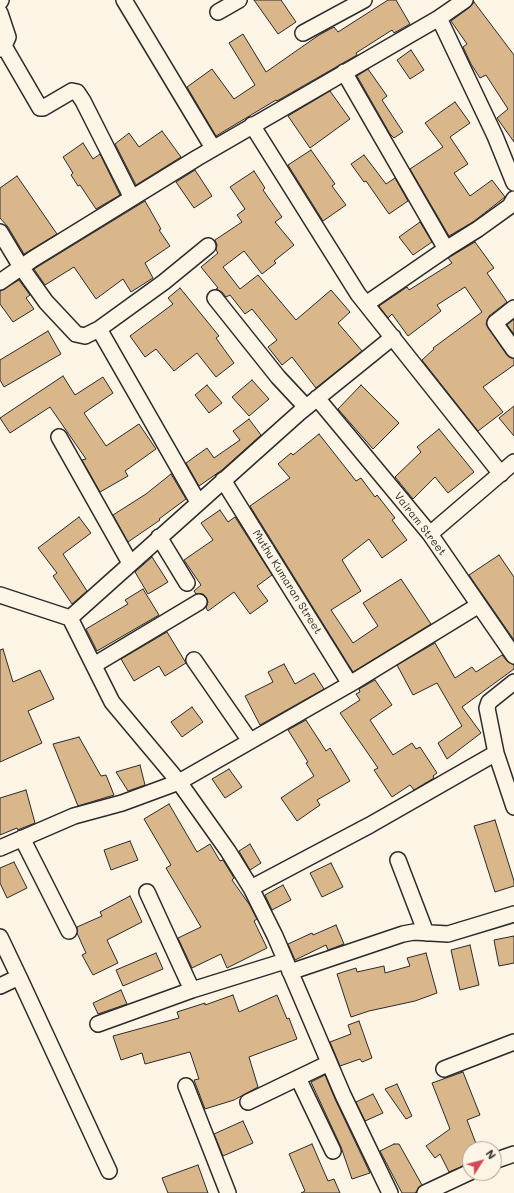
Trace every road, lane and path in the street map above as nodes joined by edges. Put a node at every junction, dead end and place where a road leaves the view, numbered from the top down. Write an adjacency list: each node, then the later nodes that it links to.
1 (124, 0): 12 (street)
2 (239, 0): 5 (street)
3 (364, 0): 8 (street)
4 (465, 0): 7 (street)
5 (218, 12)
6 (0, 13): 9 (street)
7 (439, 18): 10 (street); 13 (street)
8 (303, 33)
9 (2, 48): 14 (street)
10 (344, 72): 11 (street); 18 (street)
11 (252, 125): 12 (street); 22 (street)
12 (214, 148): 14 (street)
13 (514, 183)
14 (132, 198): 19 (street)
15 (514, 199): 18 (street)
16 (0, 232): 19 (street)
17 (208, 246): 24 (street)
18 (446, 248): 22 (street)
19 (21, 267): 20 (street); 24 (street)
20 (0, 282)
21 (215, 298): 27 (street, Vairam Street)
22 (366, 304): 25 (street)
23 (514, 308): 26 (street)
24 (99, 329): 32 (street)
25 (393, 337): 27 (street); 30 (street)
26 (514, 350)
27 (311, 403): 31 (street); 33 (street, Vairam Street)
28 (59, 437): 35 (street)
29 (514, 462): 30 (street)
30 (501, 474): 33 (street)
31 (223, 480): 32 (street); 45 (street, Muthu Kumaran Street)
32 (198, 502): 34 (street)
33 (430, 534): 39 (street, Vairam Street)
34 (159, 538): 35 (street); 36 (street)
35 (130, 563): 40 (street)
36 (187, 583)
37 (2, 592): 40 (street)
38 (199, 602): 43 (street)
39 (479, 605): 41 (street, Vairam Street); 45 (street)
40 (70, 618): 43 (street)
41 (514, 656)
42 (194, 660): 46 (street)
43 (94, 665): 48 (street)
44 (514, 682): 47 (street)
45 (350, 684): 46 (street)
46 (250, 741): 48 (street)
47 (496, 752): 49 (street); 53 (street)
48 (179, 782): 50 (street); 53 (street)
49 (514, 807)
50 (22, 838): 51 (street); 56 (street)
51 (0, 848)
52 (398, 860): 57 (street)
53 (251, 888): 59 (street)
54 (147, 892): 62 (street)
55 (514, 914): 57 (street)
56 (69, 931)
57 (426, 933): 59 (street)
58 (0, 937): 60 (street)
59 (287, 966): 62 (street); 65 (street)
60 (19, 977): 61 (street); 73 (street)
61 (0, 986)
62 (192, 990): 63 (street)
63 (98, 1024)
64 (514, 1042): 66 (street)
65 (329, 1063): 67 (street); 77 (street)
66 (444, 1069)
67 (298, 1078): 69 (street); 70 (street)
68 (186, 1086): 76 (street)
69 (248, 1102)
70 (333, 1151)
71 (514, 1154): 72 (street)
72 (502, 1158)
73 (109, 1170)
74 (462, 1177): 75 (street)
75 (443, 1189): 78 (street)
76 (228, 1193)
77 (390, 1193)
78 (425, 1193)

